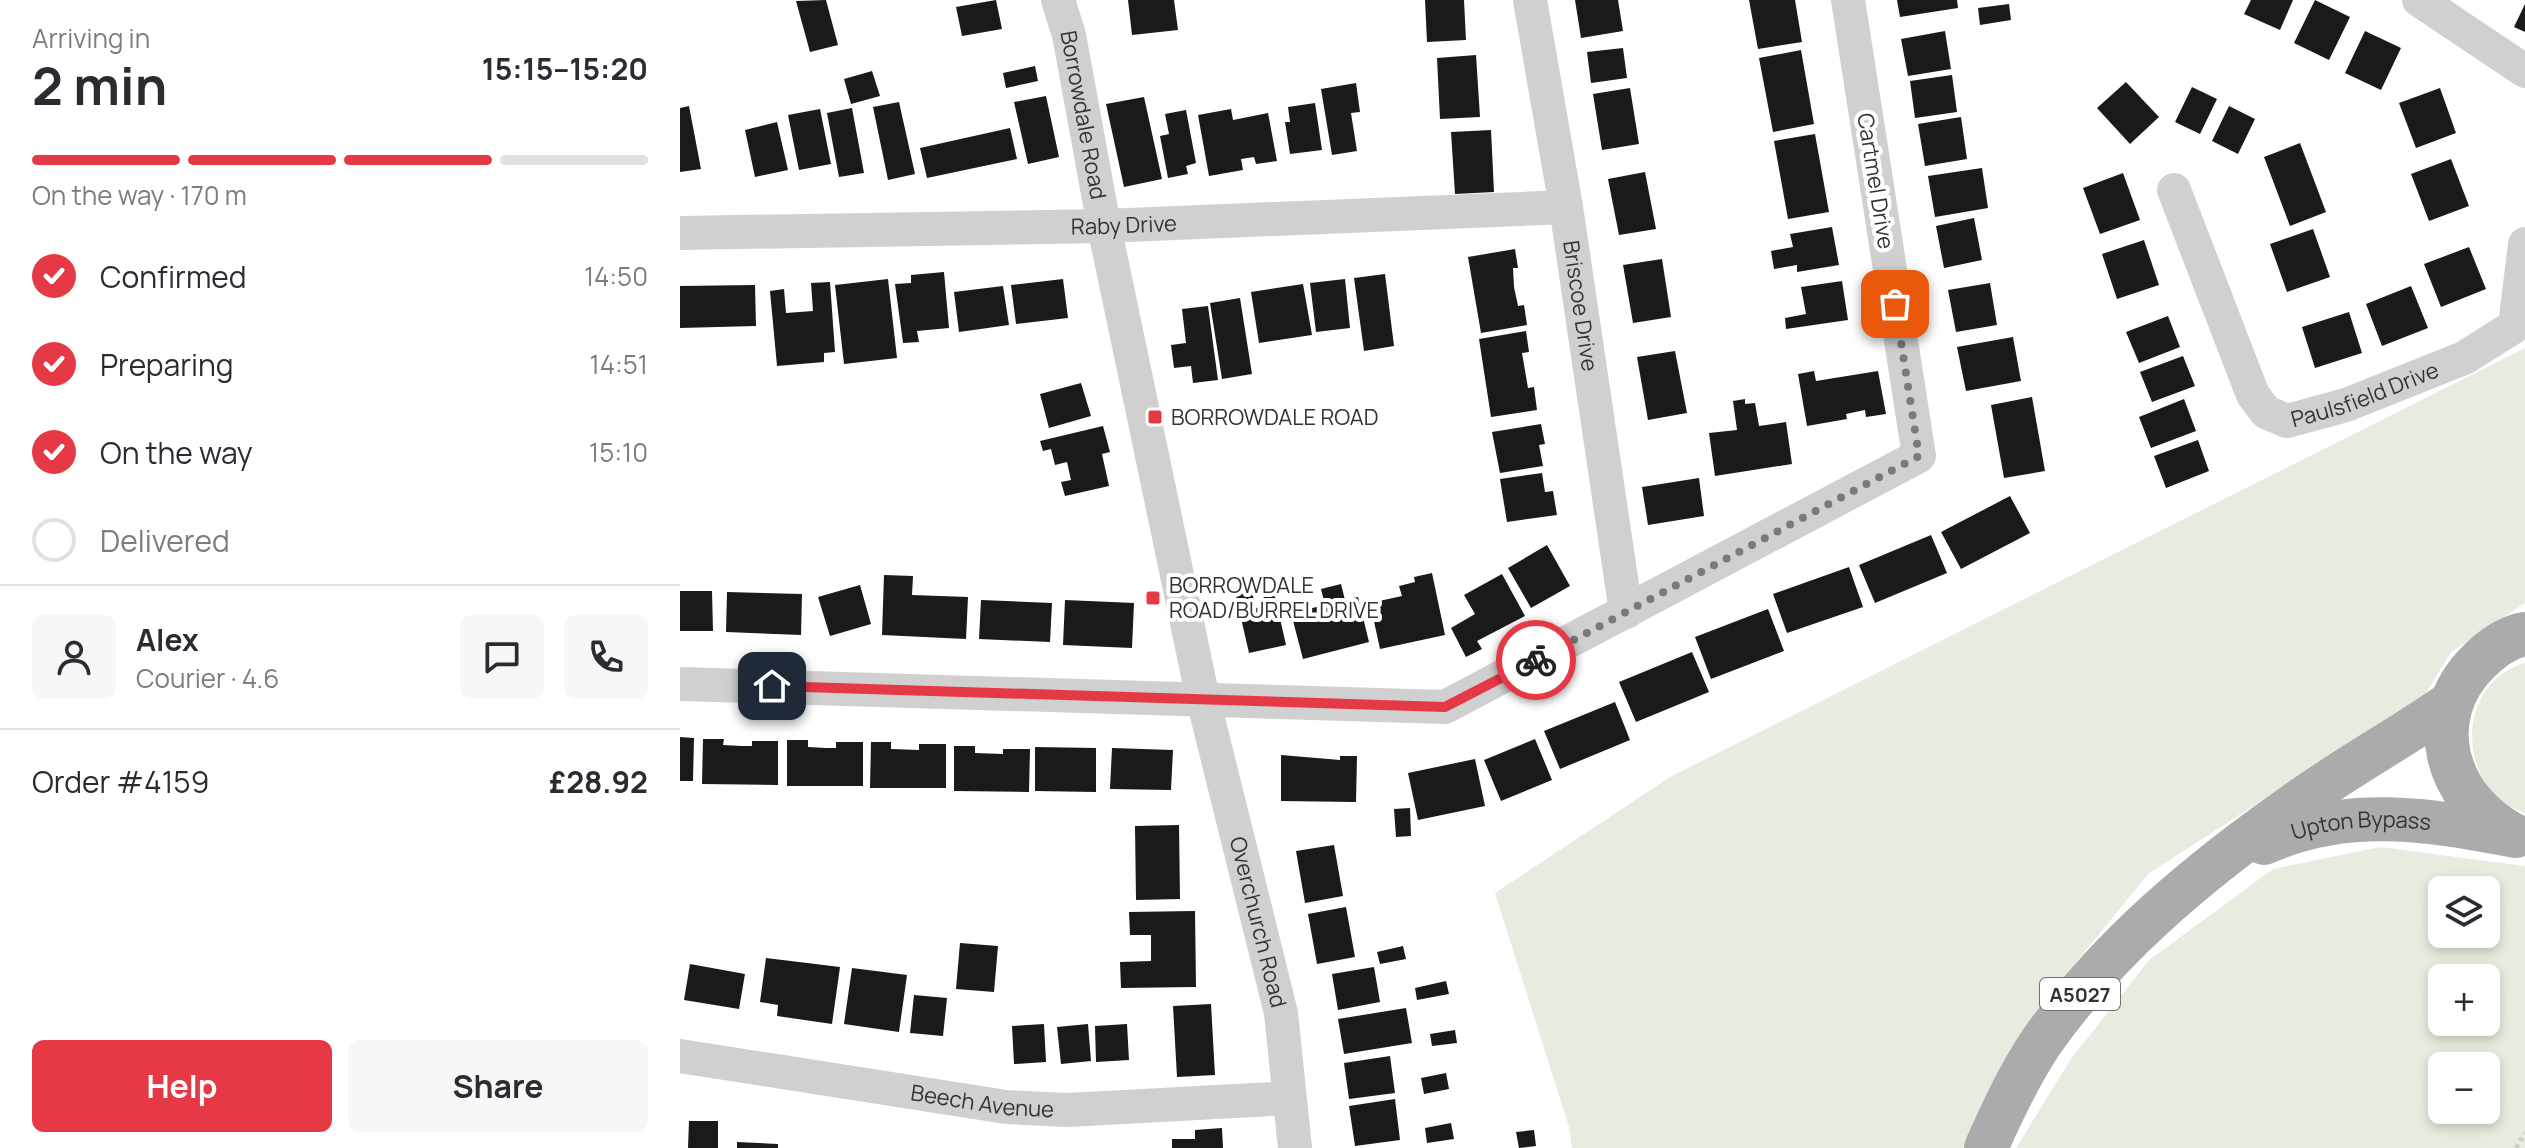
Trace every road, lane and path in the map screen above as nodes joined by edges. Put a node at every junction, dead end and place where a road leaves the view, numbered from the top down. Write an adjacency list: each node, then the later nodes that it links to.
1 (1058, 0): 8 (street, Borrowdale Road)
2 (1530, 0): 7 (street, Briscoe Drive)
3 (1848, 0): 11 (street, Cartmel Drive)
4 (2419, 0): 5 (street)
5 (2525, 71)
6 (2174, 190): 10 (street, Paulsfield Drive)
7 (1566, 207): 8 (street, Raby Drive); 11 (street, Briscoe Drive)
8 (1104, 226): 9 (street, Raby Drive); 14 (street, Borrowdale Road)
9 (680, 233)
10 (2525, 244)
11 (1626, 612): 14 (street)
12 (2523, 633): 15 (main road)
13 (680, 684): 14 (street)
14 (1203, 699): 19 (street, Overchurch Road)
15 (2452, 702): 16 (main road); 17 (main road, Upton Bypass / A5027)
16 (2521, 837): 17 (main road, Upton Bypass / A5027)
17 (2211, 867): 22 (main road, Upton Bypass / A5027)
18 (680, 1056): 19 (street, Beech Avenue)
19 (1289, 1098): 21 (street, Overchurch Road)
20 (2525, 1133): 23 (path)
21 (1295, 1148)
22 (1986, 1148)
23 (2516, 1148)

